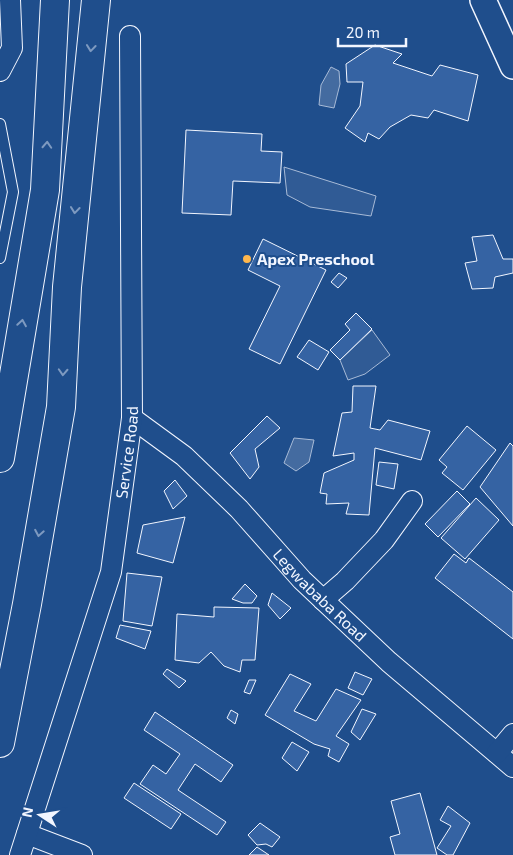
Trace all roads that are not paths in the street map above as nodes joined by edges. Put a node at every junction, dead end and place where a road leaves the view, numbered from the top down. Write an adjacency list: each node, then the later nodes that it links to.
1 (10, 0): 7 (street)
2 (55, 0): 11 (highway, one-way to 2)
3 (96, 0): 15 (highway, one-way to 15)
4 (483, 0): 6 (street)
5 (130, 36): 10 (street, Service Road)
6 (513, 66)
7 (0, 71)
8 (0, 124): 9 (lane)
9 (0, 258)
10 (132, 418): 13 (street, Legwababa Road); 18 (street, Service Road)
11 (0, 458)
12 (412, 501): 13 (street)
13 (323, 600): 16 (street, Legwababa Road)
14 (513, 734): 16 (street)
15 (0, 743)
16 (497, 754): 17 (street, Legwababa Road)
17 (513, 767)
18 (27, 834): 19 (street, Service Road); 20 (street)
19 (20, 855)
20 (82, 855)

